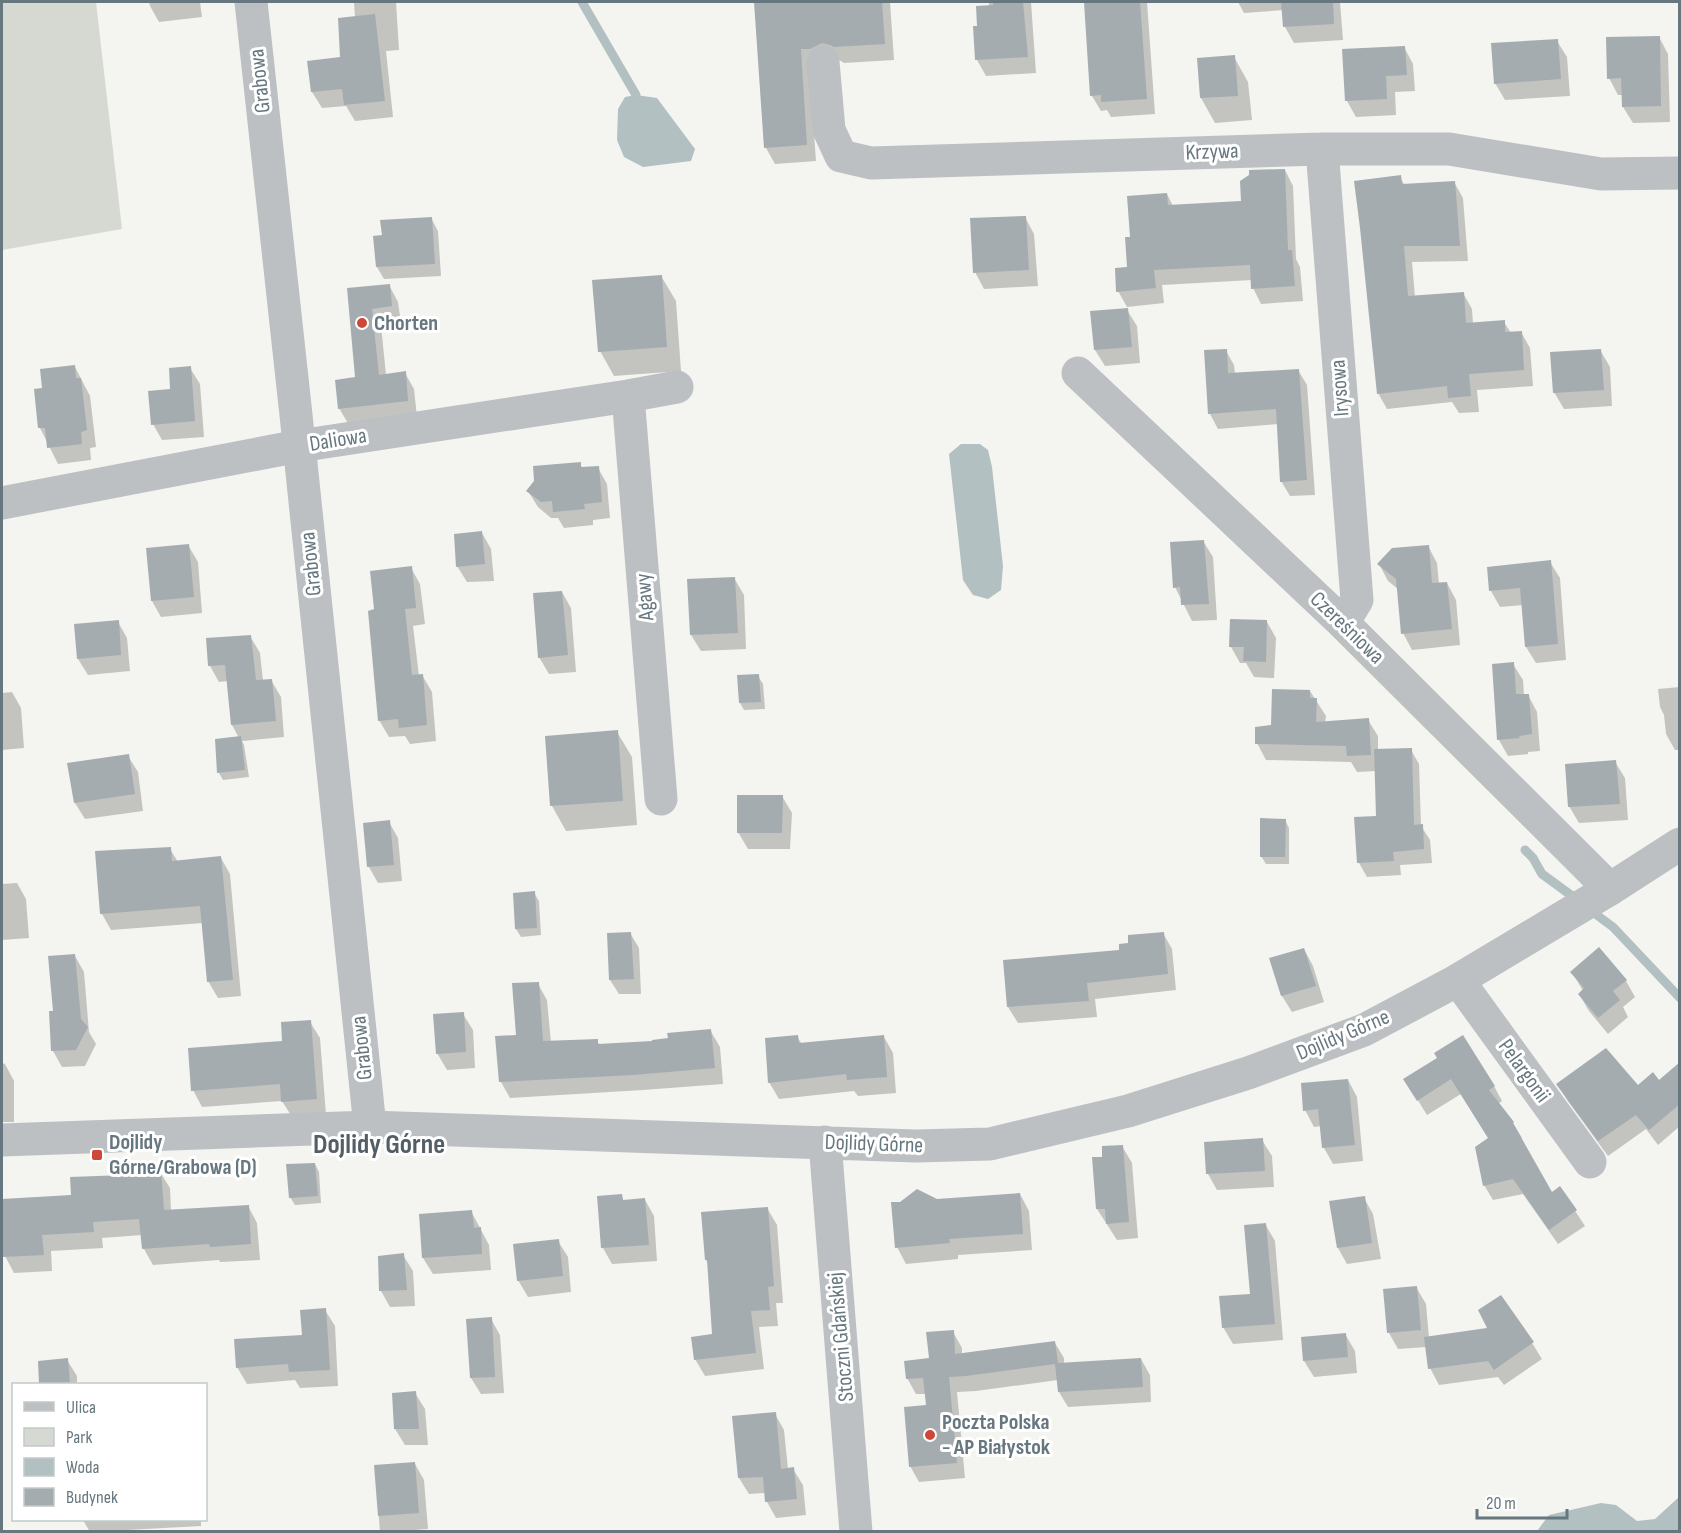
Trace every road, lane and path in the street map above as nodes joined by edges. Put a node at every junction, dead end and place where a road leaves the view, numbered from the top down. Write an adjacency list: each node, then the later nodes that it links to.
1 (251, 2): 8 (street, Grabowa)
2 (823, 62): 3 (street, Krzywa)
3 (1322, 149): 4 (street, Krzywa); 10 (street, Irysowa)
4 (1680, 172)
5 (1078, 373): 10 (street, Czereśniowa)
6 (677, 387): 7 (street, Daliowa)
7 (628, 396): 8 (street, Daliowa); 11 (street, Agawy)
8 (299, 446): 9 (street, Daliowa); 15 (street, Grabowa)
9 (2, 503)
10 (1343, 623): 13 (street, Czereśniowa)
11 (661, 799)
12 (1680, 844): 13 (street, Dojlidy Górne)
13 (1610, 890): 14 (street, Dojlidy Górne)
14 (1458, 980): 17 (street, Dojlidy Górne); 18 (street, Pelargonii)
15 (370, 1127): 16 (street, Dojlidy Górne); 17 (street, Dojlidy Górne)
16 (2, 1140)
17 (825, 1142): 19 (street, Stoczni Gdańskiej)
18 (1590, 1162)
19 (856, 1532)

